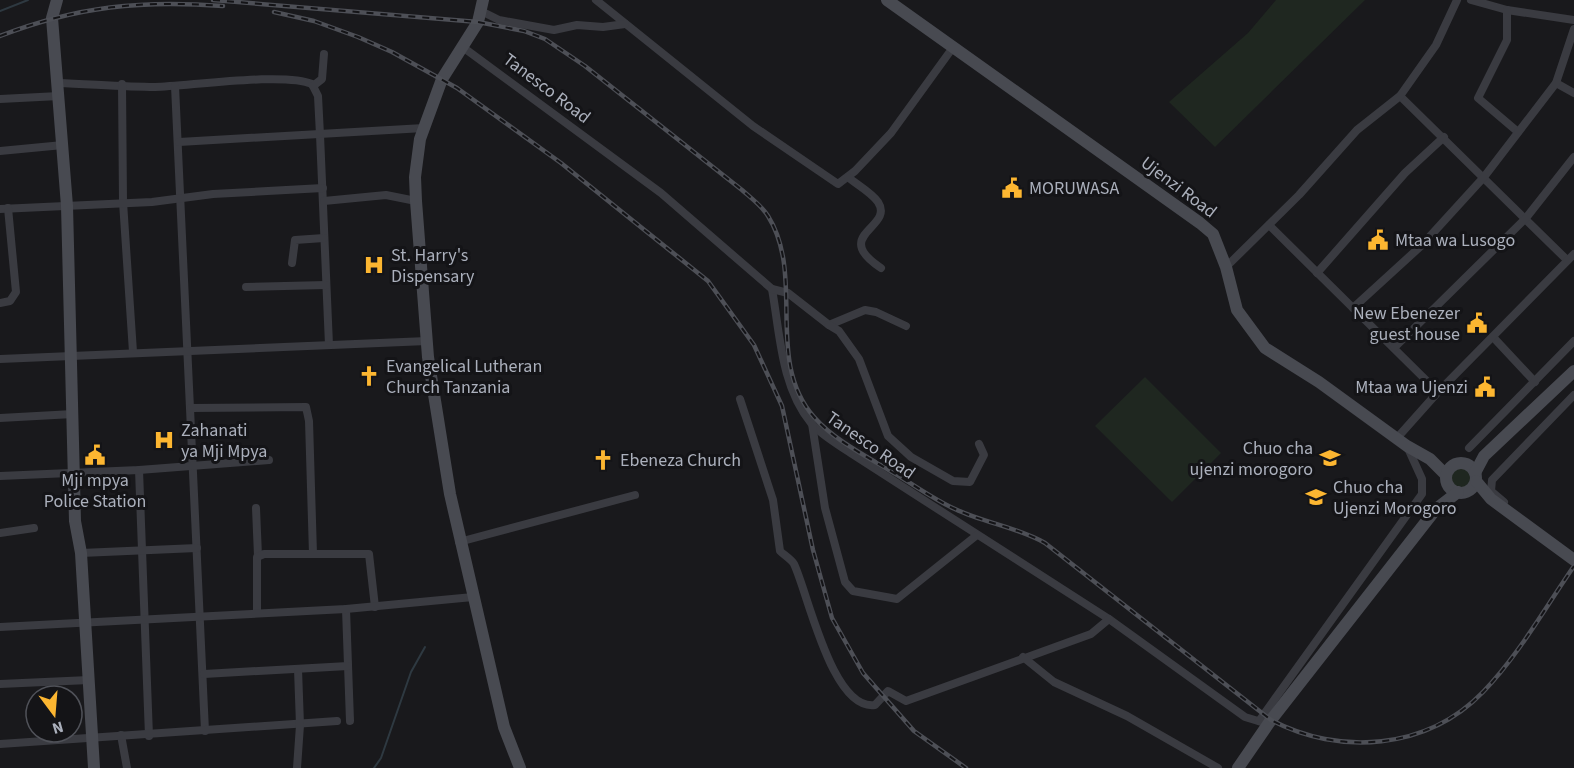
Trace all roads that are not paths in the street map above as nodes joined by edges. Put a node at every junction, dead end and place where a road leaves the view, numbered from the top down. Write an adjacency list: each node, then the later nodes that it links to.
1 (57, 0): 14 (street)
2 (596, 0): 9 (street)
3 (887, 0): 11 (street, Ujenzi Road)
4 (1457, 0): 21 (street)
5 (1472, 0): 7 (street)
6 (482, 5): 9 (street); 12 (street)
7 (1507, 10): 8 (street); 24 (street)
8 (1574, 20)
9 (625, 24): 31 (street)
10 (1574, 29): 15 (street)
11 (954, 46): 31 (street); 45 (street, Ujenzi Road)
12 (464, 48): 23 (street); 50 (street, Tanesco Road)
13 (324, 54): 18 (street)
14 (58, 83): 16 (street); 20 (street)
15 (1556, 83): 19 (street); 24 (street)
16 (122, 84): 17 (street); 37 (street)
17 (176, 86): 18 (street); 27 (street)
18 (313, 86): 25 (street)
19 (1574, 93)
20 (59, 96): 22 (street); 28 (street)
21 (1400, 96): 26 (street); 41 (street)
22 (0, 99)
23 (424, 128): 25 (street); 36 (street)
24 (1518, 132): 32 (street)
25 (320, 135): 27 (street); 33 (street)
26 (1444, 137): 32 (street); 47 (street)
27 (178, 142): 34 (street)
28 (63, 145): 29 (street); 38 (street)
29 (0, 151)
30 (1574, 157): 40 (street)
31 (848, 177): 46 (street)
32 (1484, 177): 40 (street); 52 (street)
33 (323, 188): 34 (street); 35 (street)
34 (181, 198): 37 (street); 60 (street)
35 (324, 201): 36 (street); 42 (street)
36 (416, 201): 56 (street)
37 (123, 202): 38 (street); 61 (street)
38 (67, 206): 39 (street); 62 (street)
39 (4, 208): 51 (street)
40 (1526, 218): 43 (street); 59 (street)
41 (1269, 225): 45 (street); 47 (street)
42 (324, 238): 44 (street); 48 (street)
43 (1570, 257): 55 (street)
44 (292, 262)
45 (1226, 267): 73 (street, Ujenzi Road)
46 (881, 268)
47 (1317, 273): 52 (street)
48 (326, 285): 49 (street); 58 (street)
49 (246, 287)
50 (772, 290): 53 (street); 72 (street, Tanesco Road)
51 (0, 303)
52 (1353, 308): 59 (street)
53 (829, 325): 54 (street); 74 (street)
54 (906, 326)
55 (1493, 337): 65 (street); 66 (street)
56 (427, 341): 58 (street); 93 (street)
57 (1574, 341): 65 (street)
58 (329, 345): 60 (street)
59 (1395, 347): 66 (street)
60 (188, 351): 61 (street); 69 (street)
61 (133, 352): 62 (street)
62 (72, 355): 63 (street); 70 (street)
63 (0, 359)
64 (1574, 371): 76 (street)
65 (1535, 382): 75 (street)
66 (1438, 392): 73 (street)
67 (1574, 395): 92 (street)
68 (740, 399): 109 (street)
69 (191, 408): 80 (street); 97 (street)
70 (73, 414): 71 (street); 82 (street)
71 (0, 418)
72 (812, 424): 91 (street, Tanesco Road); 91 (street)
73 (1402, 442): 77 (street, Ujenzi Road); 117 (street)
74 (979, 444)
75 (1469, 448)
76 (1484, 456): 79 (street); 85 (street)
77 (1430, 459): 79 (street); 84 (street)
78 (269, 460): 80 (street)
79 (1461, 463): 84 (street); 85 (street)
80 (192, 465): 81 (street); 94 (street)
81 (139, 470): 82 (street); 95 (street)
82 (75, 472): 83 (street); 96 (street)
83 (0, 476)
84 (1446, 478): 85 (street); 88 (street)
85 (1469, 484): 88 (street); 92 (street)
86 (635, 495): 93 (street)
87 (256, 508): 98 (street)
88 (1436, 509): 117 (street)
89 (34, 528): 90 (street)
90 (0, 533)
91 (977, 535): 105 (street, Tanesco Road)
92 (1547, 540): 99 (street)
93 (459, 542): 100 (street)
94 (197, 548): 95 (street); 104 (street)
95 (142, 549): 96 (street); 106 (street)
96 (81, 553): 107 (street)
97 (313, 554): 98 (street); 101 (street)
98 (258, 556): 103 (street)
99 (1574, 560)
100 (473, 597): 101 (street); 127 (street)
101 (375, 607): 102 (street)
102 (346, 609): 103 (street); 110 (street)
103 (256, 613): 104 (street)
104 (199, 616): 106 (street); 112 (street)
105 (1109, 619): 109 (street); 117 (street, Tanesco Road)
106 (142, 620): 107 (street); 121 (street)
107 (85, 622): 108 (street); 113 (street)
108 (0, 627)
109 (1023, 657): 128 (street)
110 (348, 666): 111 (street); 116 (street)
111 (298, 669): 112 (street); 118 (street)
112 (204, 674): 119 (street)
113 (88, 680): 114 (street); 122 (street)
114 (0, 684)
115 (337, 721): 118 (street)
116 (350, 721)
117 (1264, 723): 129 (street)
118 (300, 725): 119 (street); 126 (street)
119 (205, 731): 121 (street)
120 (121, 735): 121 (street); 122 (street); 125 (street)
121 (149, 736)
122 (93, 739): 123 (street); 124 (street)
123 (0, 744)
124 (94, 768)
125 (127, 768)
126 (297, 768)
127 (520, 768)
128 (1218, 768)
129 (1238, 768)

